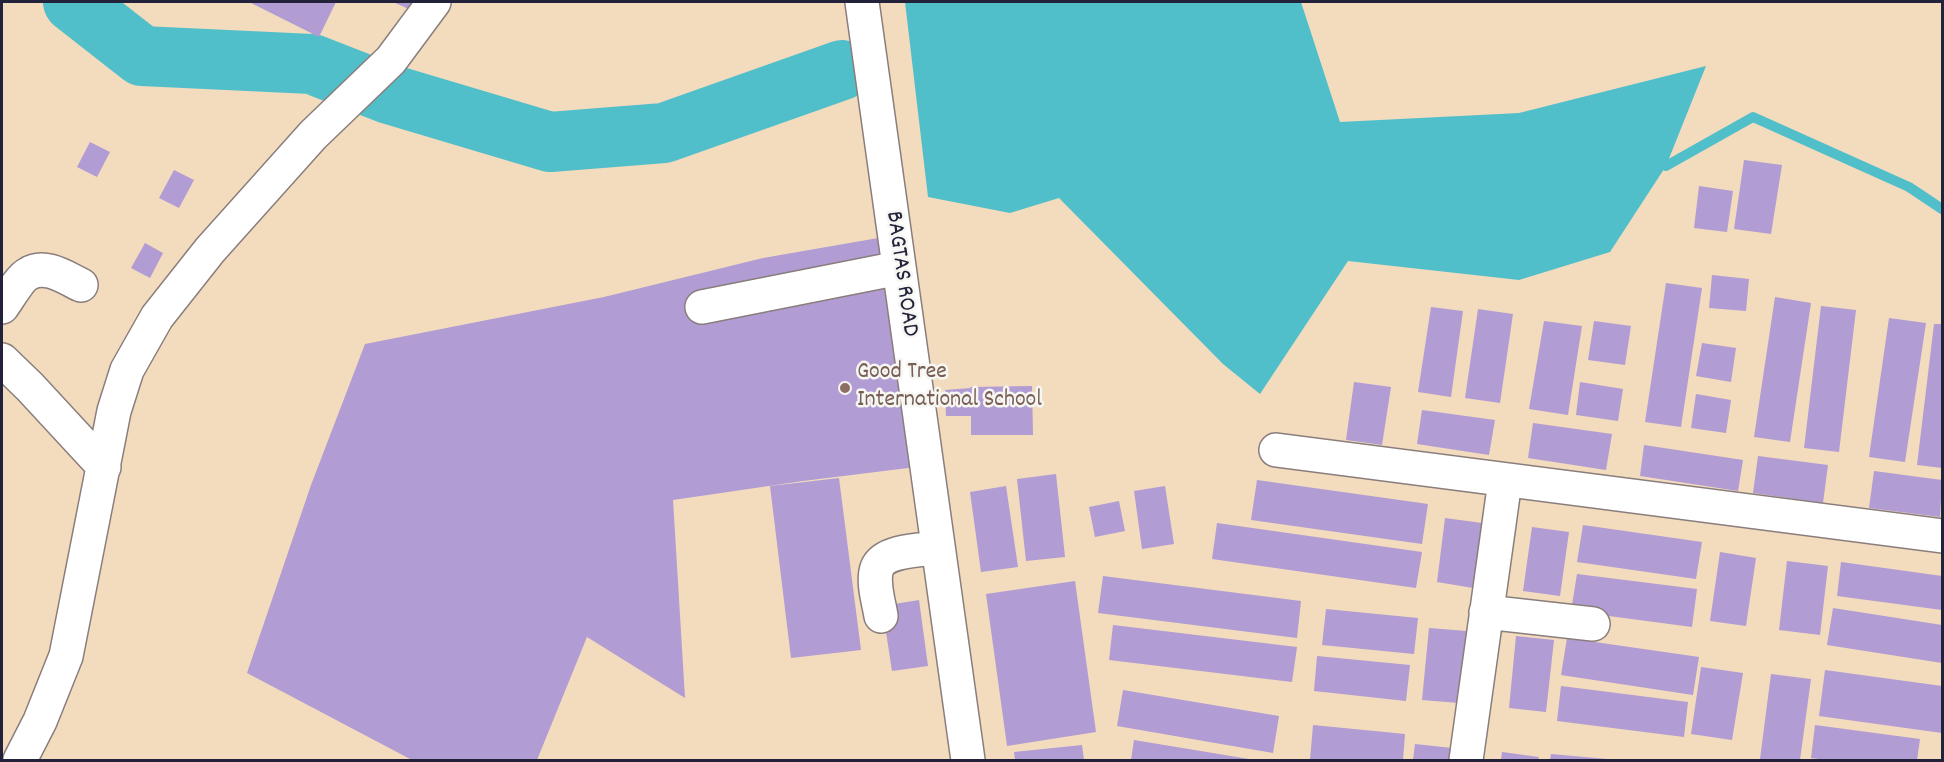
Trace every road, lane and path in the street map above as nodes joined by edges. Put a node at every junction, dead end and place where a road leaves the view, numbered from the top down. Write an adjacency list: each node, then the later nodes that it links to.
1 (434, 2): 9 (street)
2 (862, 2): 3 (street, BAGTAS ROAD)
3 (899, 268): 6 (street); 12 (street, BAGTAS ROAD)
4 (81, 285): 5 (street)
5 (2, 307)
6 (702, 307)
7 (2, 360): 9 (street)
8 (1276, 450): 10 (street)
9 (104, 467): 16 (street)
10 (1505, 481): 11 (street); 13 (street)
11 (1942, 536)
12 (938, 548): 14 (street); 17 (street, BAGTAS ROAD)
13 (1486, 612): 15 (street); 18 (street)
14 (880, 616)
15 (1593, 624)
16 (20, 760)
17 (968, 760)
18 (1466, 760)

